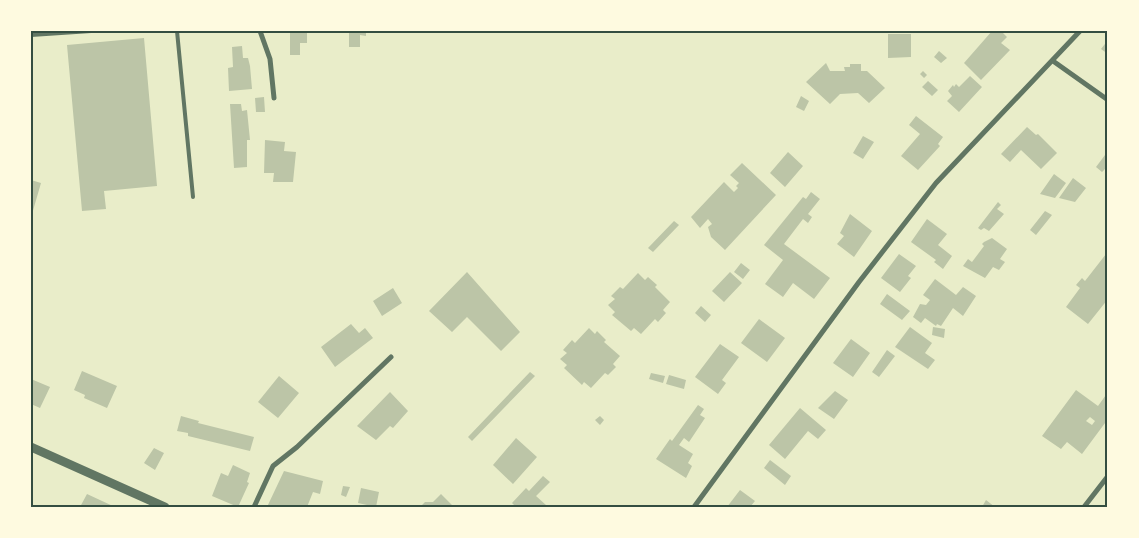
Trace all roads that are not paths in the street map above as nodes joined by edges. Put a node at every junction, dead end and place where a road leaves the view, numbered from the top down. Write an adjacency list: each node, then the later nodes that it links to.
1 (91, 31): 5 (lane)
2 (177, 31): 9 (lane)
3 (260, 31): 7 (street)
4 (1080, 31): 6 (street)
5 (31, 35)
6 (1053, 61): 8 (street); 15 (street)
7 (274, 98)
8 (1108, 100)
9 (193, 197)
10 (391, 357): 14 (street)
11 (31, 447): 13 (street)
12 (1108, 476): 16 (street)
13 (165, 507)
14 (254, 507)
15 (694, 507)
16 (1084, 507)

